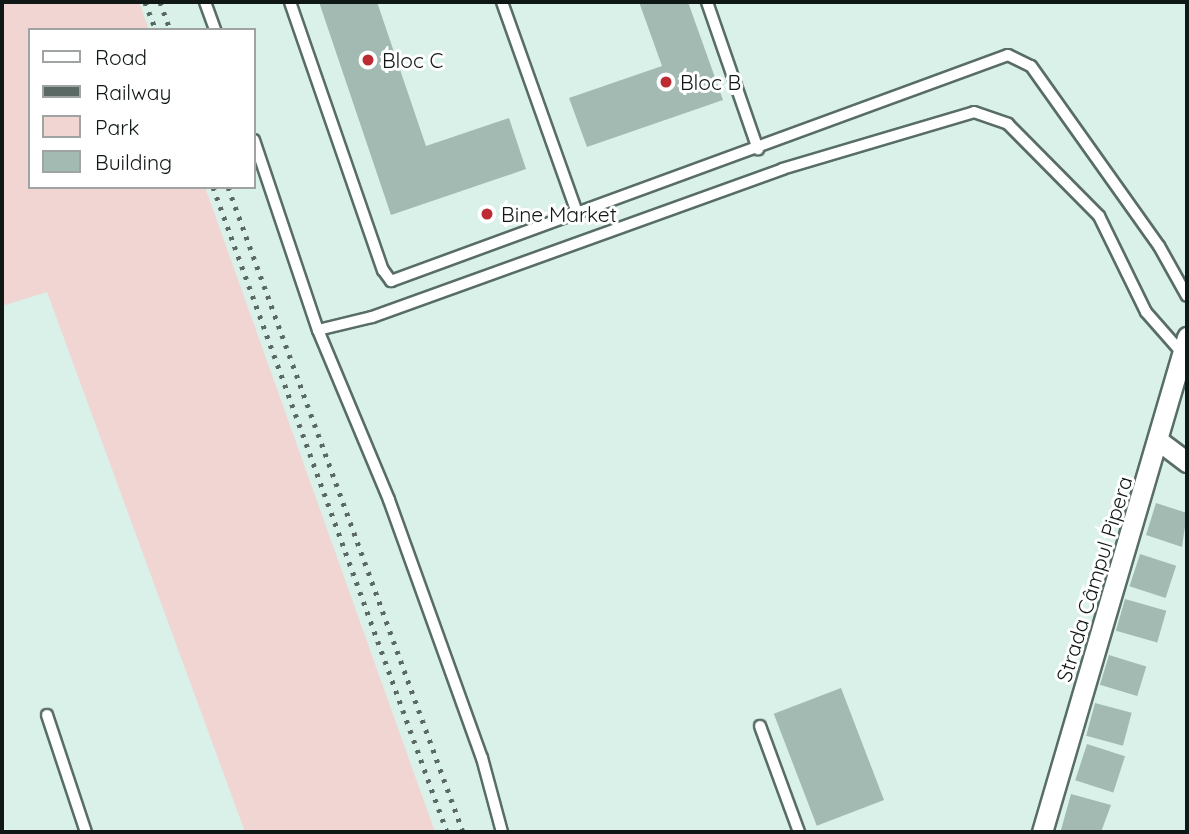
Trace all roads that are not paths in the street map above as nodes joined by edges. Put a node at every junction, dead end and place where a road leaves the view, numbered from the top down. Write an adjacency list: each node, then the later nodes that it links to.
1 (205, 2): 5 (lane)
2 (290, 2): 8 (lane)
3 (502, 2): 8 (lane)
4 (707, 2): 7 (lane)
5 (214, 28)
6 (256, 146): 10 (lane)
7 (758, 149): 8 (lane); 9 (lane)
8 (577, 214)
9 (1187, 296)
10 (318, 330): 11 (lane); 17 (lane)
11 (1185, 345): 12 (street, Strada Câmpul Pipera)
12 (1159, 441): 13 (street); 19 (street, Strada Câmpul Pipera)
13 (1187, 462)
14 (47, 715): 16 (lane)
15 (760, 726): 18 (lane)
16 (86, 832)
17 (502, 832)
18 (799, 832)
19 (1042, 832)

